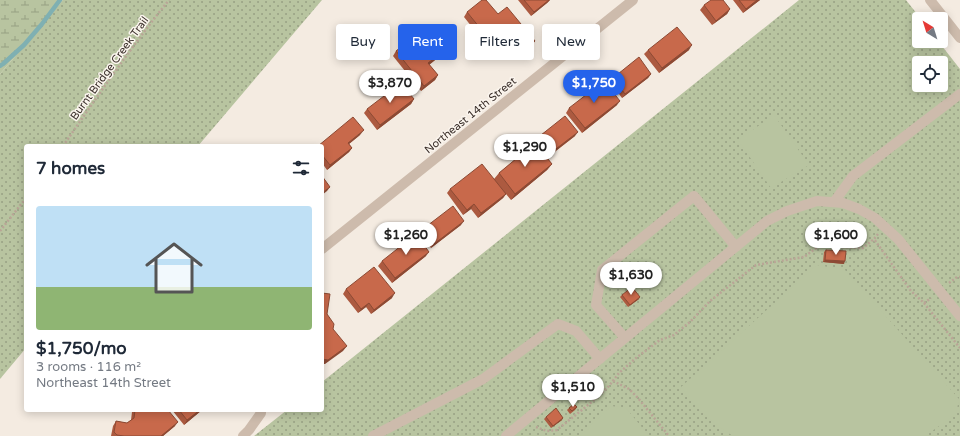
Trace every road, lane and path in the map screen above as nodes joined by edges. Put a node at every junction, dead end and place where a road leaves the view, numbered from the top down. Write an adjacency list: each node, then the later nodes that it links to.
1 (169, 0): 6 (path, Burnt Bridge Creek Trail)
2 (633, 0): 11 (street, Northeast 14th Street)
3 (930, 0): 4 (street)
4 (958, 32)
5 (960, 94): 8 (street)
6 (64, 144)
7 (24, 200): 9 (path)
8 (834, 202): 12 (street); 14 (street)
9 (0, 230)
10 (874, 239): 18 (path)
11 (324, 247)
12 (736, 247): 15 (street); 15 (street)
13 (924, 303): 16 (path)
14 (960, 316)
15 (625, 338): 17 (street)
16 (960, 348)
17 (600, 359): 22 (street); 23 (street)
18 (613, 381): 20 (path); 24 (path)
19 (261, 412): 21 (street)
20 (534, 426)
21 (243, 436)
22 (373, 436)
23 (506, 436)
24 (669, 436)

